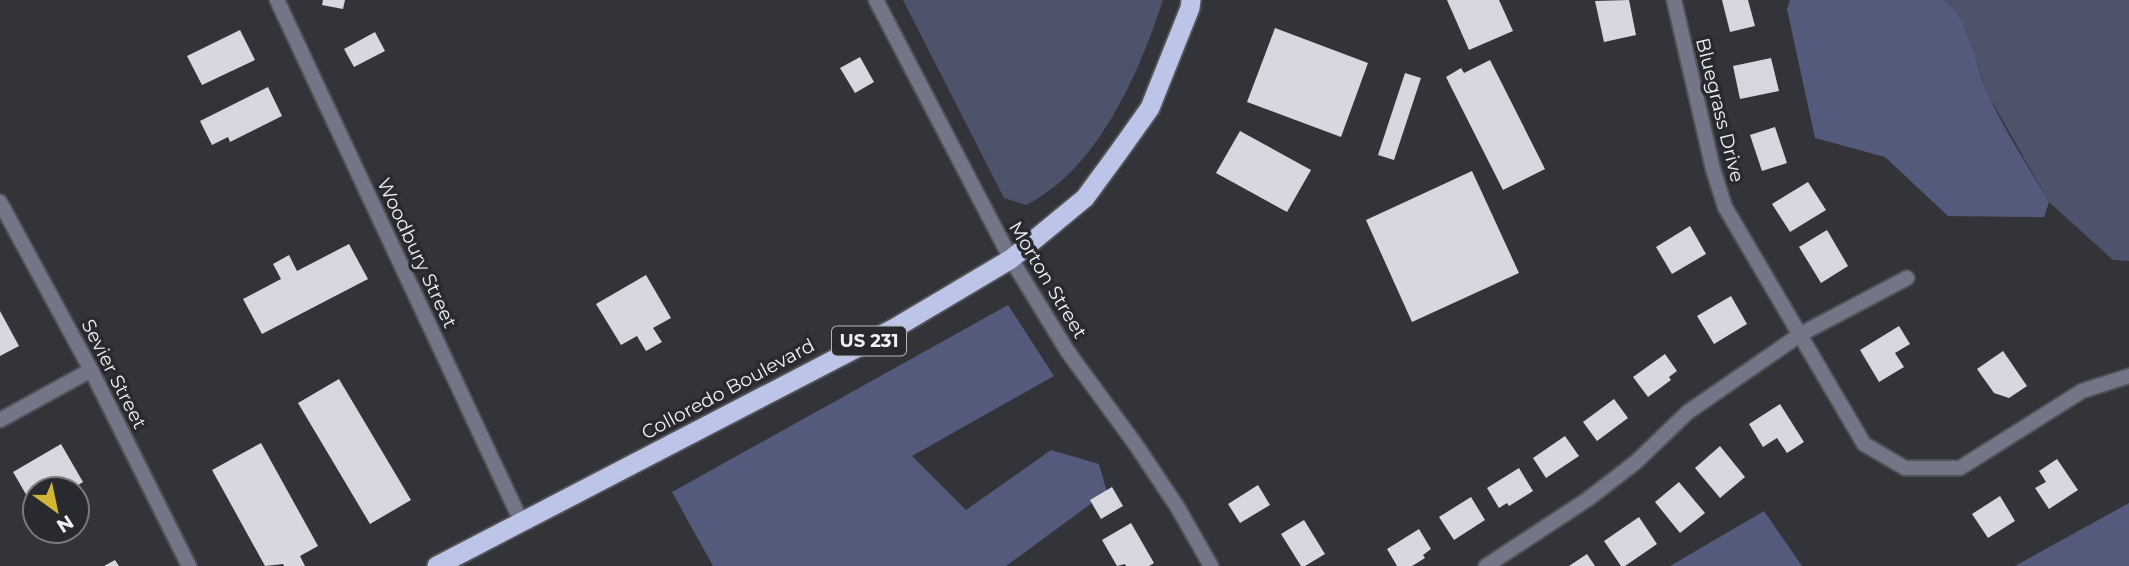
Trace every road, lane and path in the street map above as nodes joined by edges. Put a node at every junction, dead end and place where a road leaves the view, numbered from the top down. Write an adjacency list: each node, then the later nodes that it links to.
1 (277, 0): 12 (street, Woodbury Street)
2 (876, 0): 6 (street, Morton Street)
3 (1191, 0): 6 (highway, Colloredo Boulevard / US 231)
4 (1674, 0): 8 (street, Bluegrass Drive)
5 (0, 202): 9 (street, Sevier Street)
6 (1011, 258): 12 (highway, Colloredo Boulevard / US 231); 15 (street, Morton Street)
7 (1907, 278): 8 (street)
8 (1801, 334): 10 (street, Bluegrass Drive); 16 (street)
9 (91, 369): 11 (street); 13 (street, Sevier Street)
10 (2129, 376)
11 (0, 420)
12 (522, 523): 14 (highway, Colloredo Boulevard / US 231)
13 (189, 566)
14 (437, 566)
15 (1211, 566)
16 (1486, 566)

